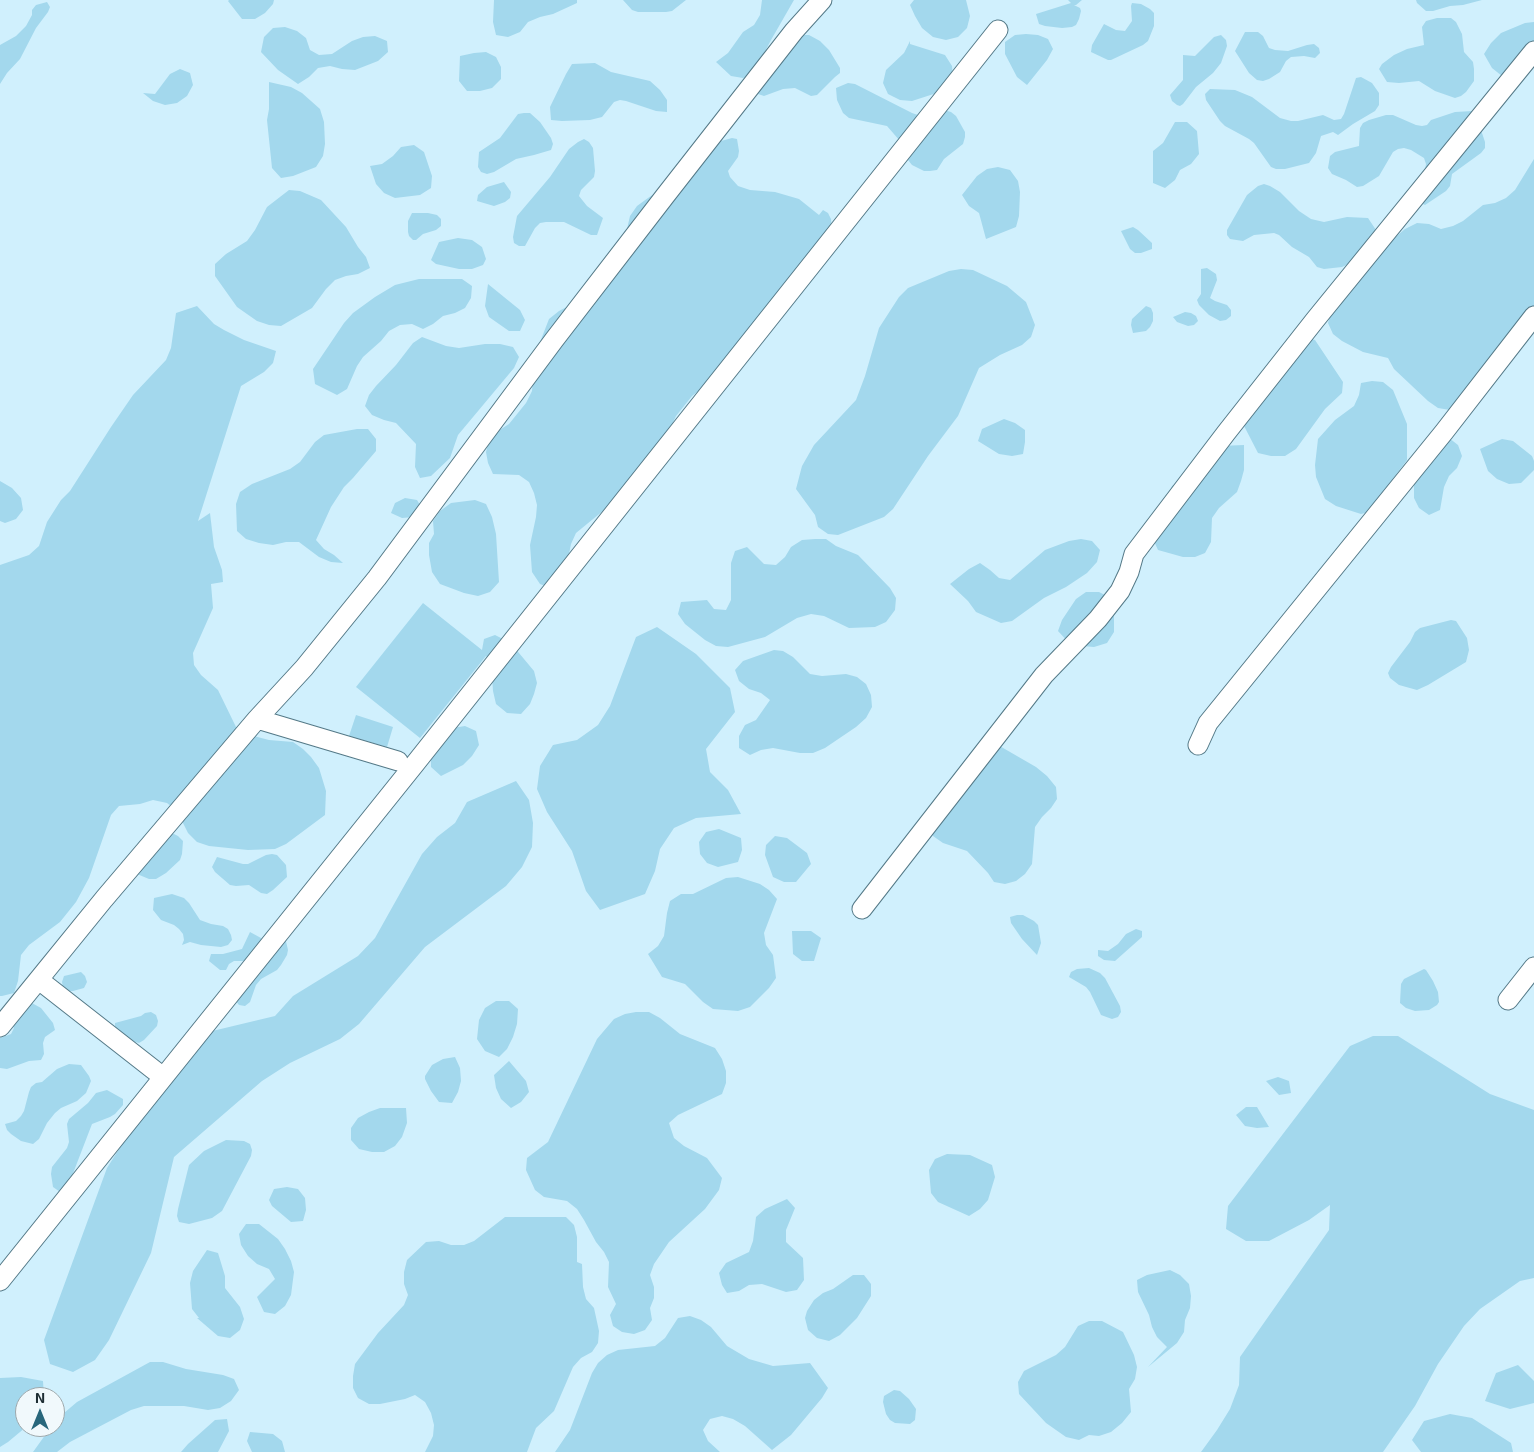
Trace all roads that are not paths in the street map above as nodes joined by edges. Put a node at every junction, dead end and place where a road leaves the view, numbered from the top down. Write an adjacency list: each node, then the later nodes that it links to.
1 (822, 0): 5 (street)
2 (998, 30): 13 (street)
3 (1534, 51): 8 (street)
4 (1534, 316): 6 (street)
5 (257, 719): 7 (street); 10 (street)
6 (1198, 744)
7 (398, 761)
8 (862, 910)
9 (1534, 967): 11 (street)
10 (39, 980): 12 (street); 13 (street)
11 (1508, 1000)
12 (0, 1028)
13 (163, 1076): 14 (street)
14 (0, 1281)

